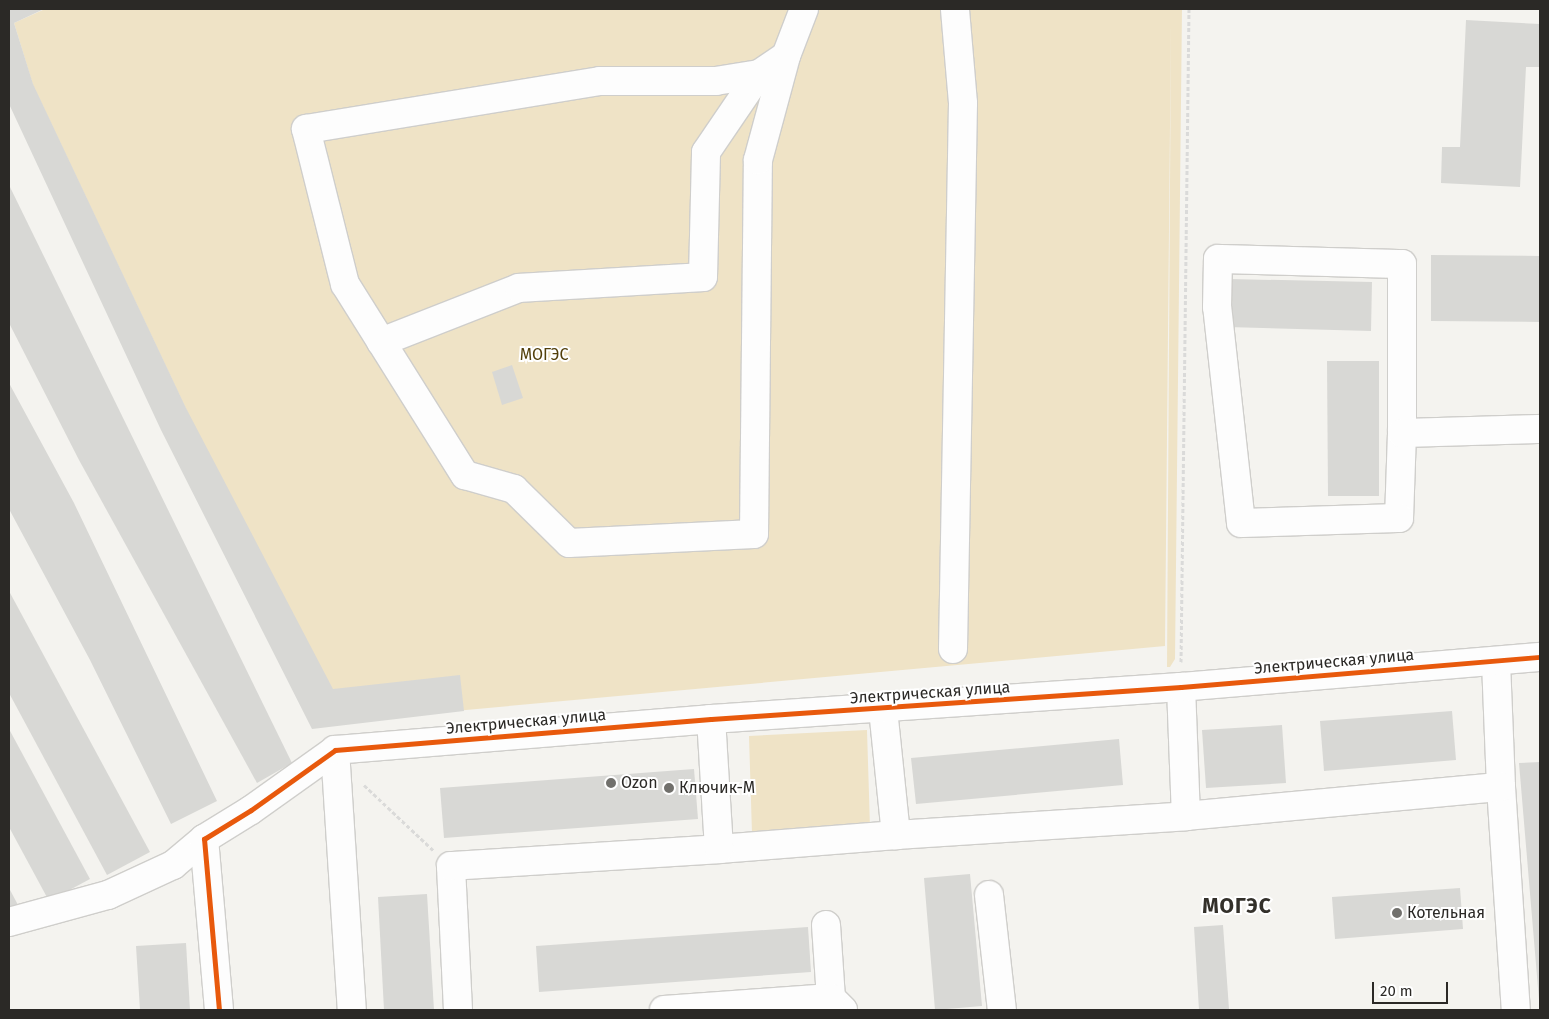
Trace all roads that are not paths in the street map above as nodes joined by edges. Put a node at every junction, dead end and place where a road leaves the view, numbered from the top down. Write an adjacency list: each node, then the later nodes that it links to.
1 (804, 9): 3 (street)
2 (955, 9): 8 (street)
3 (786, 56): 4 (street); 5 (street)
4 (760, 74): 5 (street); 5 (street)
5 (381, 342)
6 (1540, 430): 7 (street)
7 (1402, 433): 7 (street)
8 (953, 649)
9 (1540, 657): 10 (street, Электрическая улица)
10 (1496, 662): 11 (street, Электрическая улица); 15 (street)
11 (1181, 688): 12 (street, Электрическая улица); 16 (street)
12 (883, 709): 13 (street, Электрическая улица); 17 (street)
13 (711, 719): 14 (street, Электрическая улица); 19 (street)
14 (335, 750): 18 (street); 25 (street)
15 (1501, 787): 16 (street); 29 (street)
16 (1186, 816): 17 (street)
17 (896, 835): 19 (street)
18 (204, 839): 21 (street); 24 (street)
19 (719, 849): 26 (street)
20 (989, 895): 28 (street)
21 (9, 922)
22 (826, 925): 23 (street)
23 (837, 1004): 27 (street)
24 (219, 1010)
25 (352, 1010)
26 (458, 1010)
27 (664, 1010)
28 (1002, 1010)
29 (1516, 1010)

